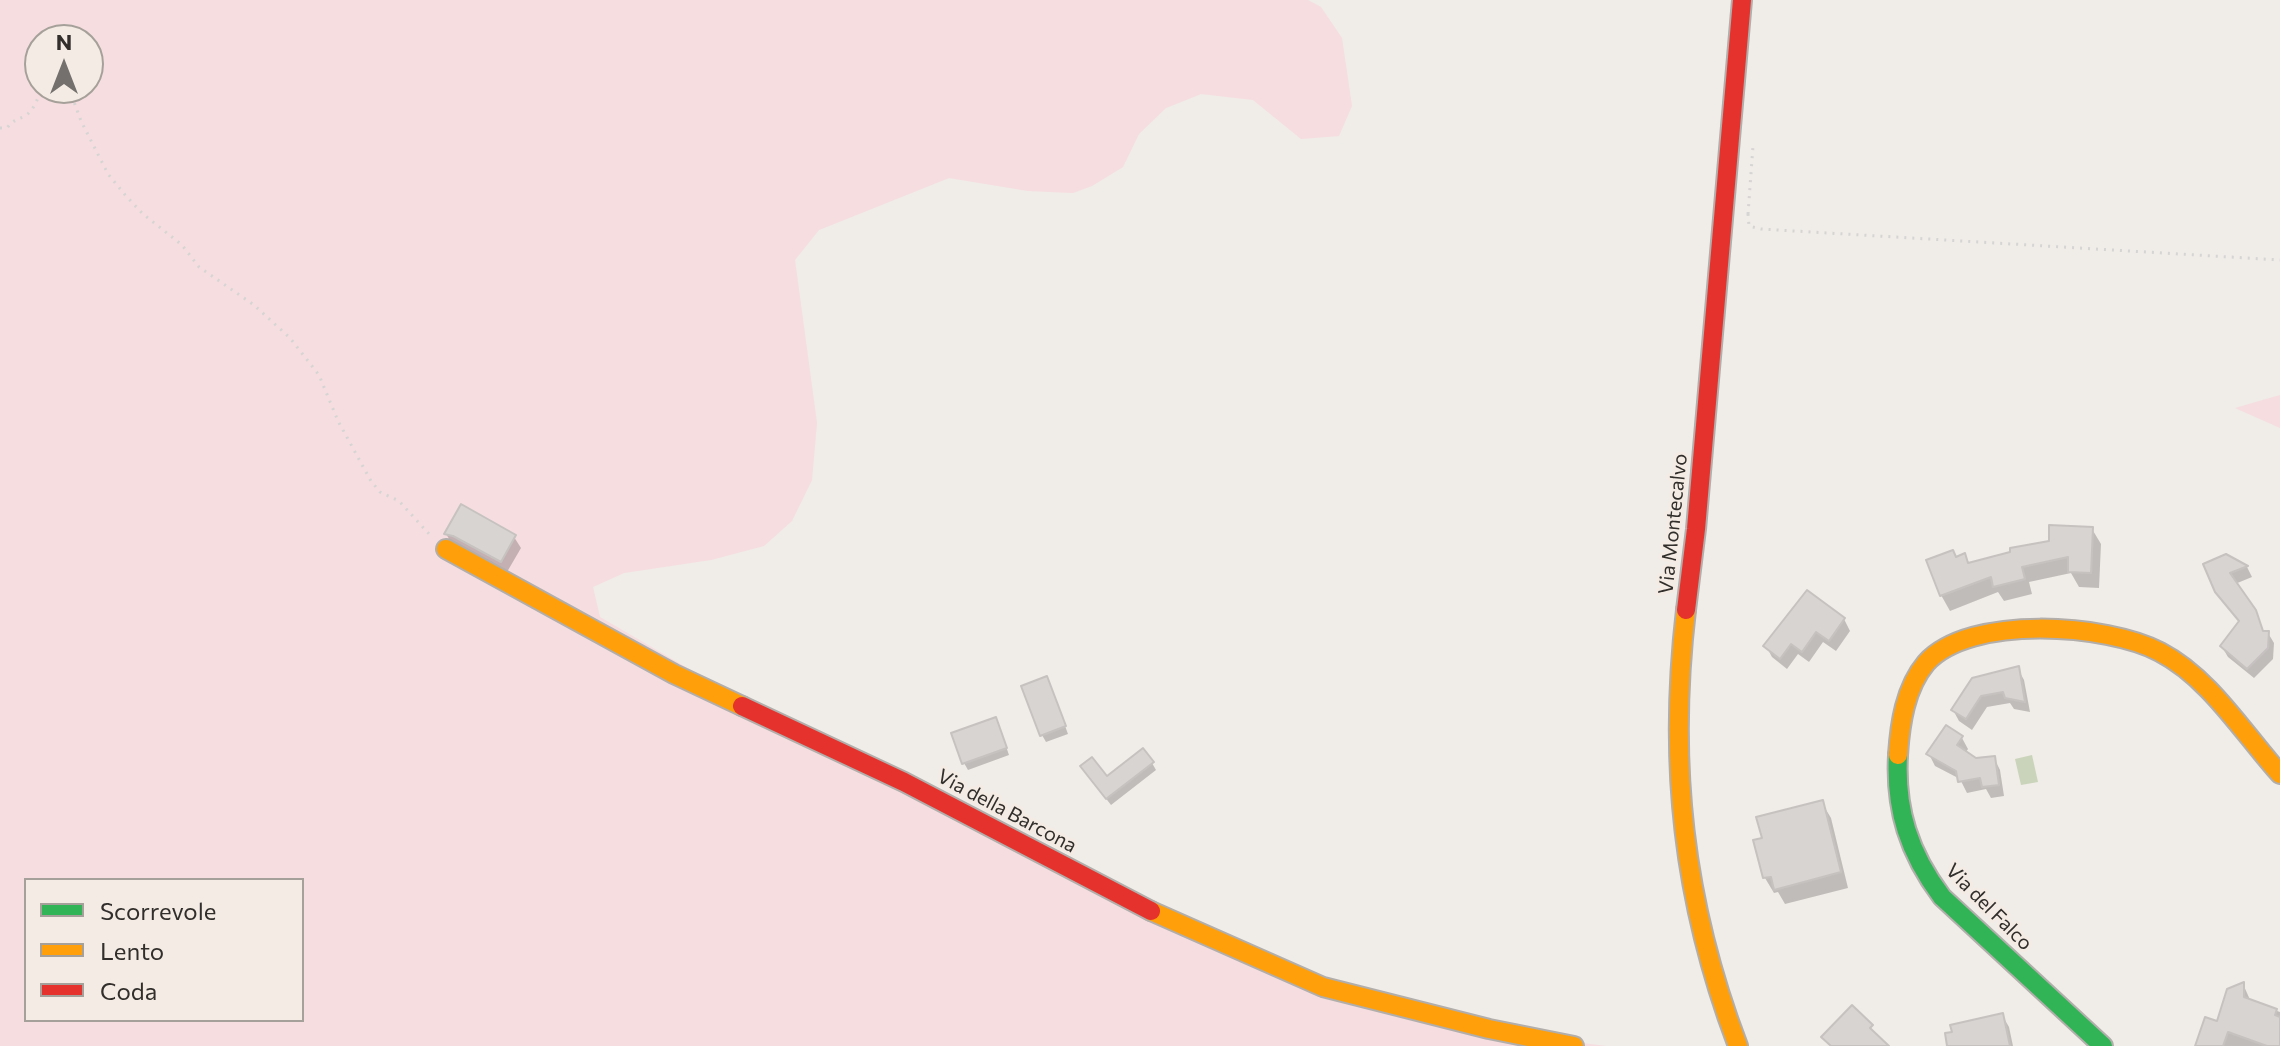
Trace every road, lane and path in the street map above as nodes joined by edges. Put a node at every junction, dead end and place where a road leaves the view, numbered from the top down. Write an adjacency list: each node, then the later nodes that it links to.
1 (1742, 0): 10 (street, Via Montecalvo)
2 (35, 104): 4 (path)
3 (75, 104): 7 (path)
4 (0, 128)
5 (1748, 214): 6 (path)
6 (2280, 260)
7 (446, 549): 9 (street, Via della Barcona)
8 (2280, 774): 11 (street, Via del Falco)
9 (1574, 1046)
10 (1738, 1046)
11 (2103, 1046)

